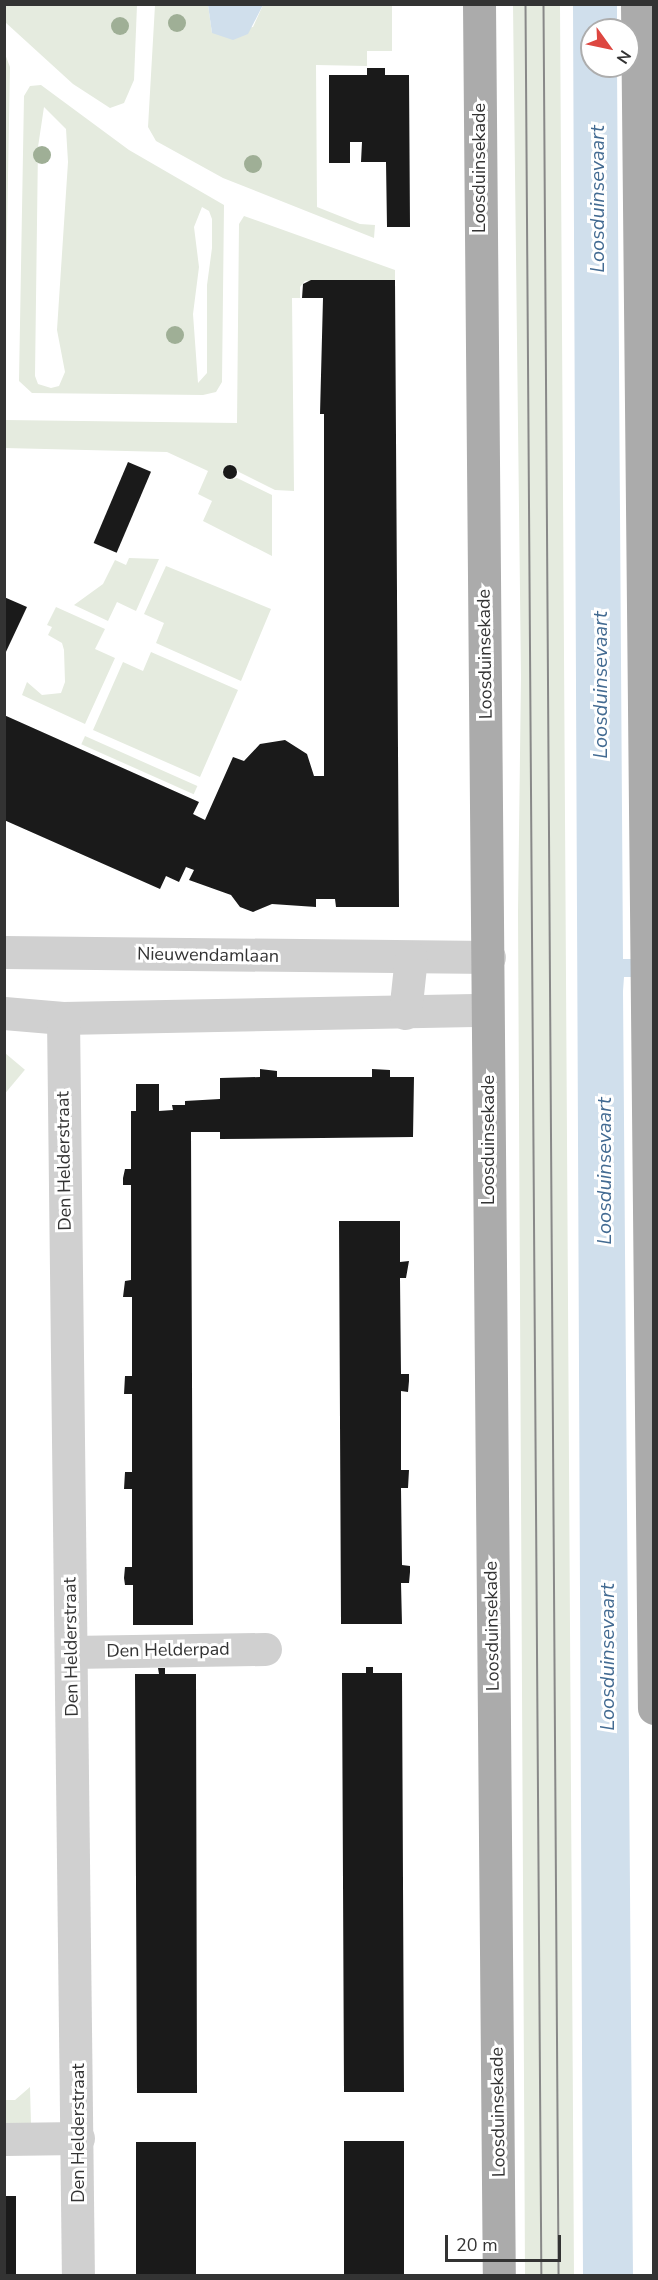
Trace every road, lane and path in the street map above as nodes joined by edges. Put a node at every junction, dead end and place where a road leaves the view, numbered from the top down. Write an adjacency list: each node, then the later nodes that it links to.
1 (479, 4): 6 (main road, Loosduinsekade)
2 (637, 4): 3 (main road)
3 (648, 907): 13 (main road)
4 (4, 952): 5 (street, Nieuwendamlaan)
5 (411, 957): 6 (street, Nieuwendamlaan); 9 (street)
6 (489, 957): 7 (main road, Loosduinsekade)
7 (487, 1010): 9 (street); 17 (main road, Loosduinsekade)
8 (4, 1013): 10 (street)
9 (405, 1013): 10 (street)
10 (63, 1018): 12 (street, Den Helderstraat)
11 (265, 1648): 12 (street, Den Helderpad)
12 (71, 1652): 14 (street, Den Helderstraat)
13 (654, 1708)
14 (78, 2138): 15 (street); 16 (street, Den Helderstraat)
15 (4, 2139)
16 (78, 2276)
17 (499, 2276)

